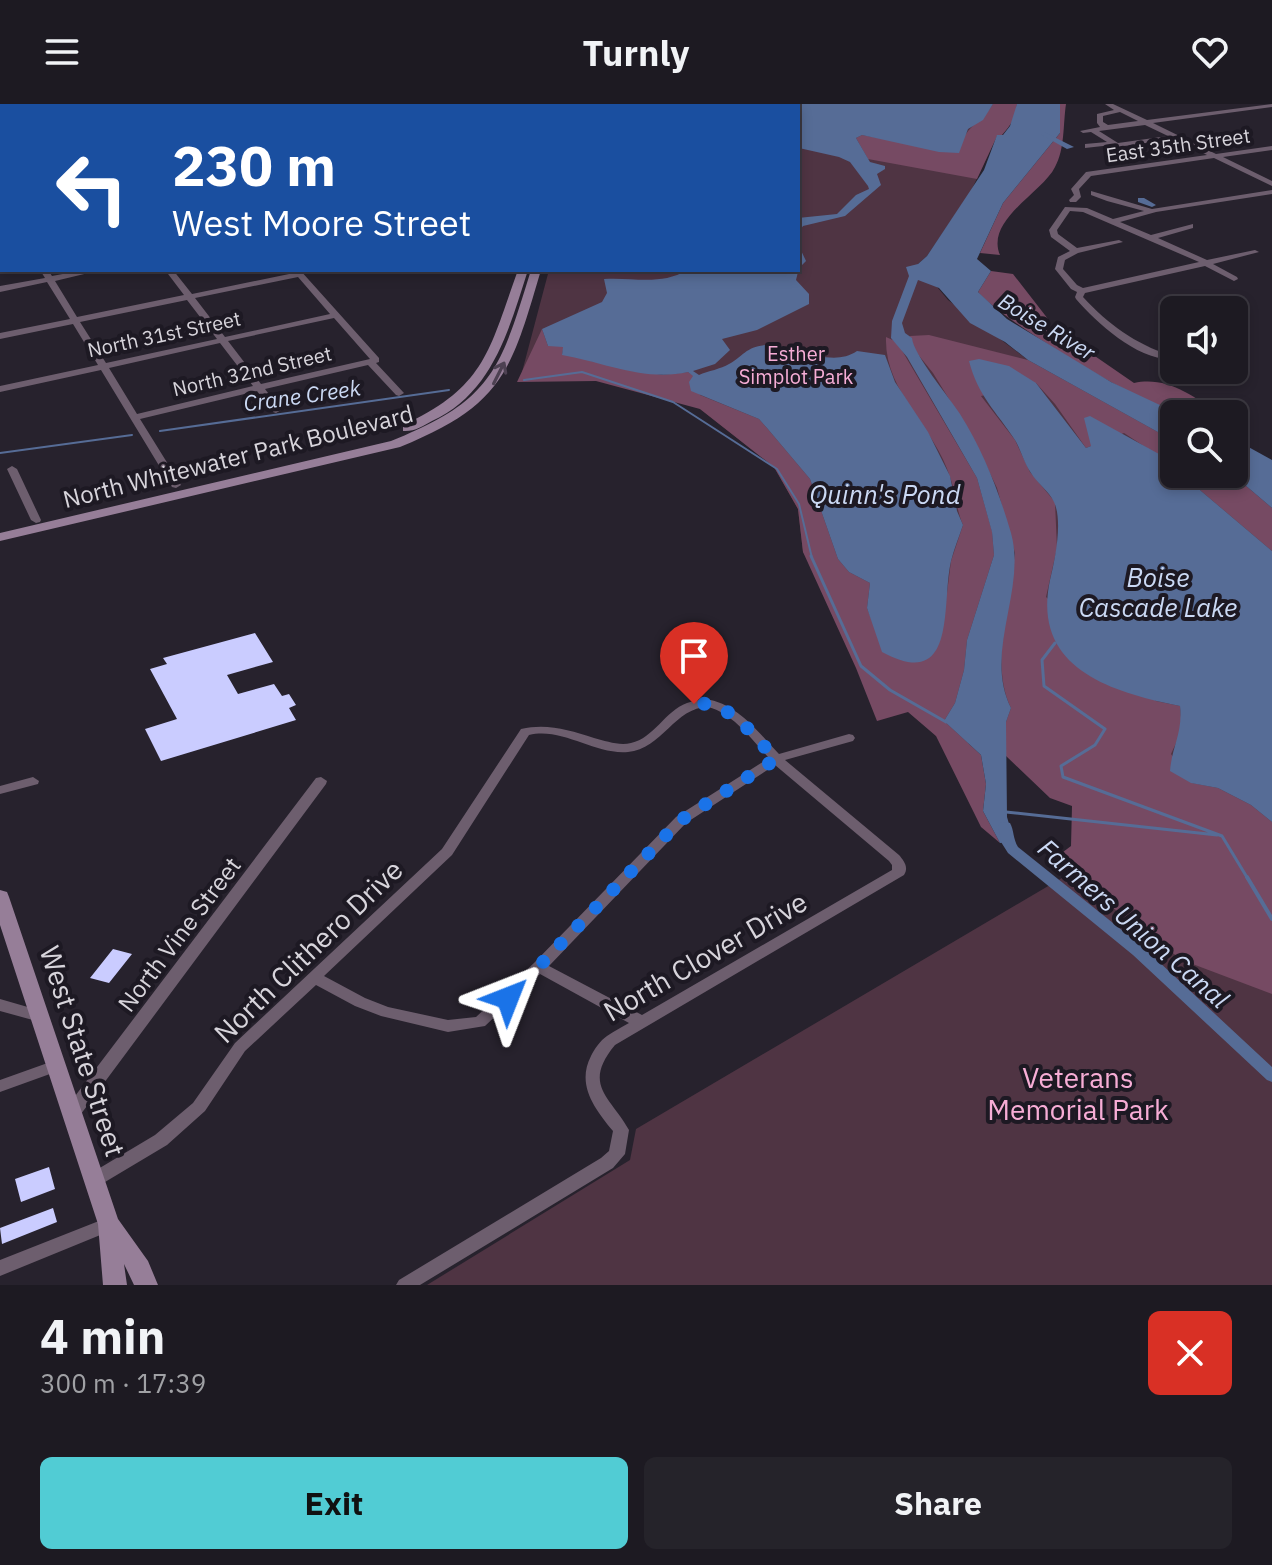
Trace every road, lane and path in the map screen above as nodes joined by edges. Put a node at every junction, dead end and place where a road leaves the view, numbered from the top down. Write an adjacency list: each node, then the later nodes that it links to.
1 (1108, 104): 4 (street)
2 (1272, 105): 3 (street)
3 (1253, 106): 5 (street); 6 (street)
4 (1121, 110): 6 (street); 7 (street)
5 (1272, 114)
6 (1146, 122): 7 (street); 10 (street)
7 (1107, 128): 8 (street)
8 (1093, 130): 9 (street); 11 (street)
9 (1083, 131)
10 (1176, 137): 11 (street); 14 (street)
11 (1114, 144): 12 (street)
12 (1088, 146)
13 (1272, 148): 14 (street, East 35th Street)
14 (1214, 156): 15 (street); 18 (street, East 35th Street)
15 (1272, 184)
16 (1272, 192): 19 (street)
17 (1094, 193): 19 (street)
18 (1073, 204): 20 (street); 24 (street)
19 (1151, 211): 20 (street)
20 (1111, 222): 22 (street)
21 (1190, 226): 22 (street)
22 (1150, 238): 26 (street)
23 (1119, 242): 24 (street)
24 (1075, 251): 35 (street)
25 (1255, 252): 26 (street)
26 (1207, 263): 33 (street); 35 (street)
27 (77, 272): 32 (street)
28 (171, 272): 36 (street)
29 (298, 272): 36 (street); 37 (street)
30 (522, 272): 50 (street, North Whitewater Park Boulevard)
31 (535, 272): 53 (street, North Whitewater Park Boulevard, one-way to 31)
32 (47, 275): 34 (street); 38 (street)
33 (1234, 279)
34 (0, 289)
35 (1082, 291): 41 (street)
36 (190, 297): 38 (street); 40 (street)
37 (336, 315): 40 (street, North 31st Street); 42 (street)
38 (76, 321): 39 (street); 43 (street)
39 (0, 336)
40 (222, 340): 43 (street, North 31st Street); 44 (street)
41 (1160, 355)
42 (373, 361): 44 (street, North 32nd Street); 46 (street)
43 (104, 366): 45 (street, North 31st Street); 48 (street)
44 (258, 387): 47 (street); 48 (street, North 32nd Street)
45 (0, 389)
46 (399, 393)
47 (276, 410)
48 (136, 417): 50 (street)
49 (12, 469): 51 (street)
50 (176, 485): 51 (street, North Whitewater Park Boulevard)
51 (36, 520): 52 (street, North Whitewater Park Boulevard)
52 (0, 529)
53 (0, 537)
54 (849, 738): 55 (street)
55 (776, 759): 60 (street); 61 (street, North Clithero Drive); 64 (street, North Clover Drive)
56 (33, 781): 58 (street)
57 (321, 781): 67 (street, North Vine Street)
58 (0, 790)
59 (0, 897): 63 (street, West State Street)
60 (539, 967): 61 (street); 64 (street)
61 (314, 977): 68 (street, North Clithero Drive)
62 (0, 1005): 63 (street)
63 (40, 1016): 65 (street, West State Street)
64 (641, 1022): 73 (street, North Clover Drive)
65 (56, 1066): 66 (street); 67 (street, West State Street)
66 (0, 1086)
67 (72, 1113): 68 (street, West State Street)
68 (94, 1180): 69 (street, West State Street)
69 (109, 1224): 70 (street); 71 (street, West State Street); 72 (street, West State Street)
70 (0, 1268)
71 (115, 1285)
72 (146, 1285)
73 (405, 1285)

